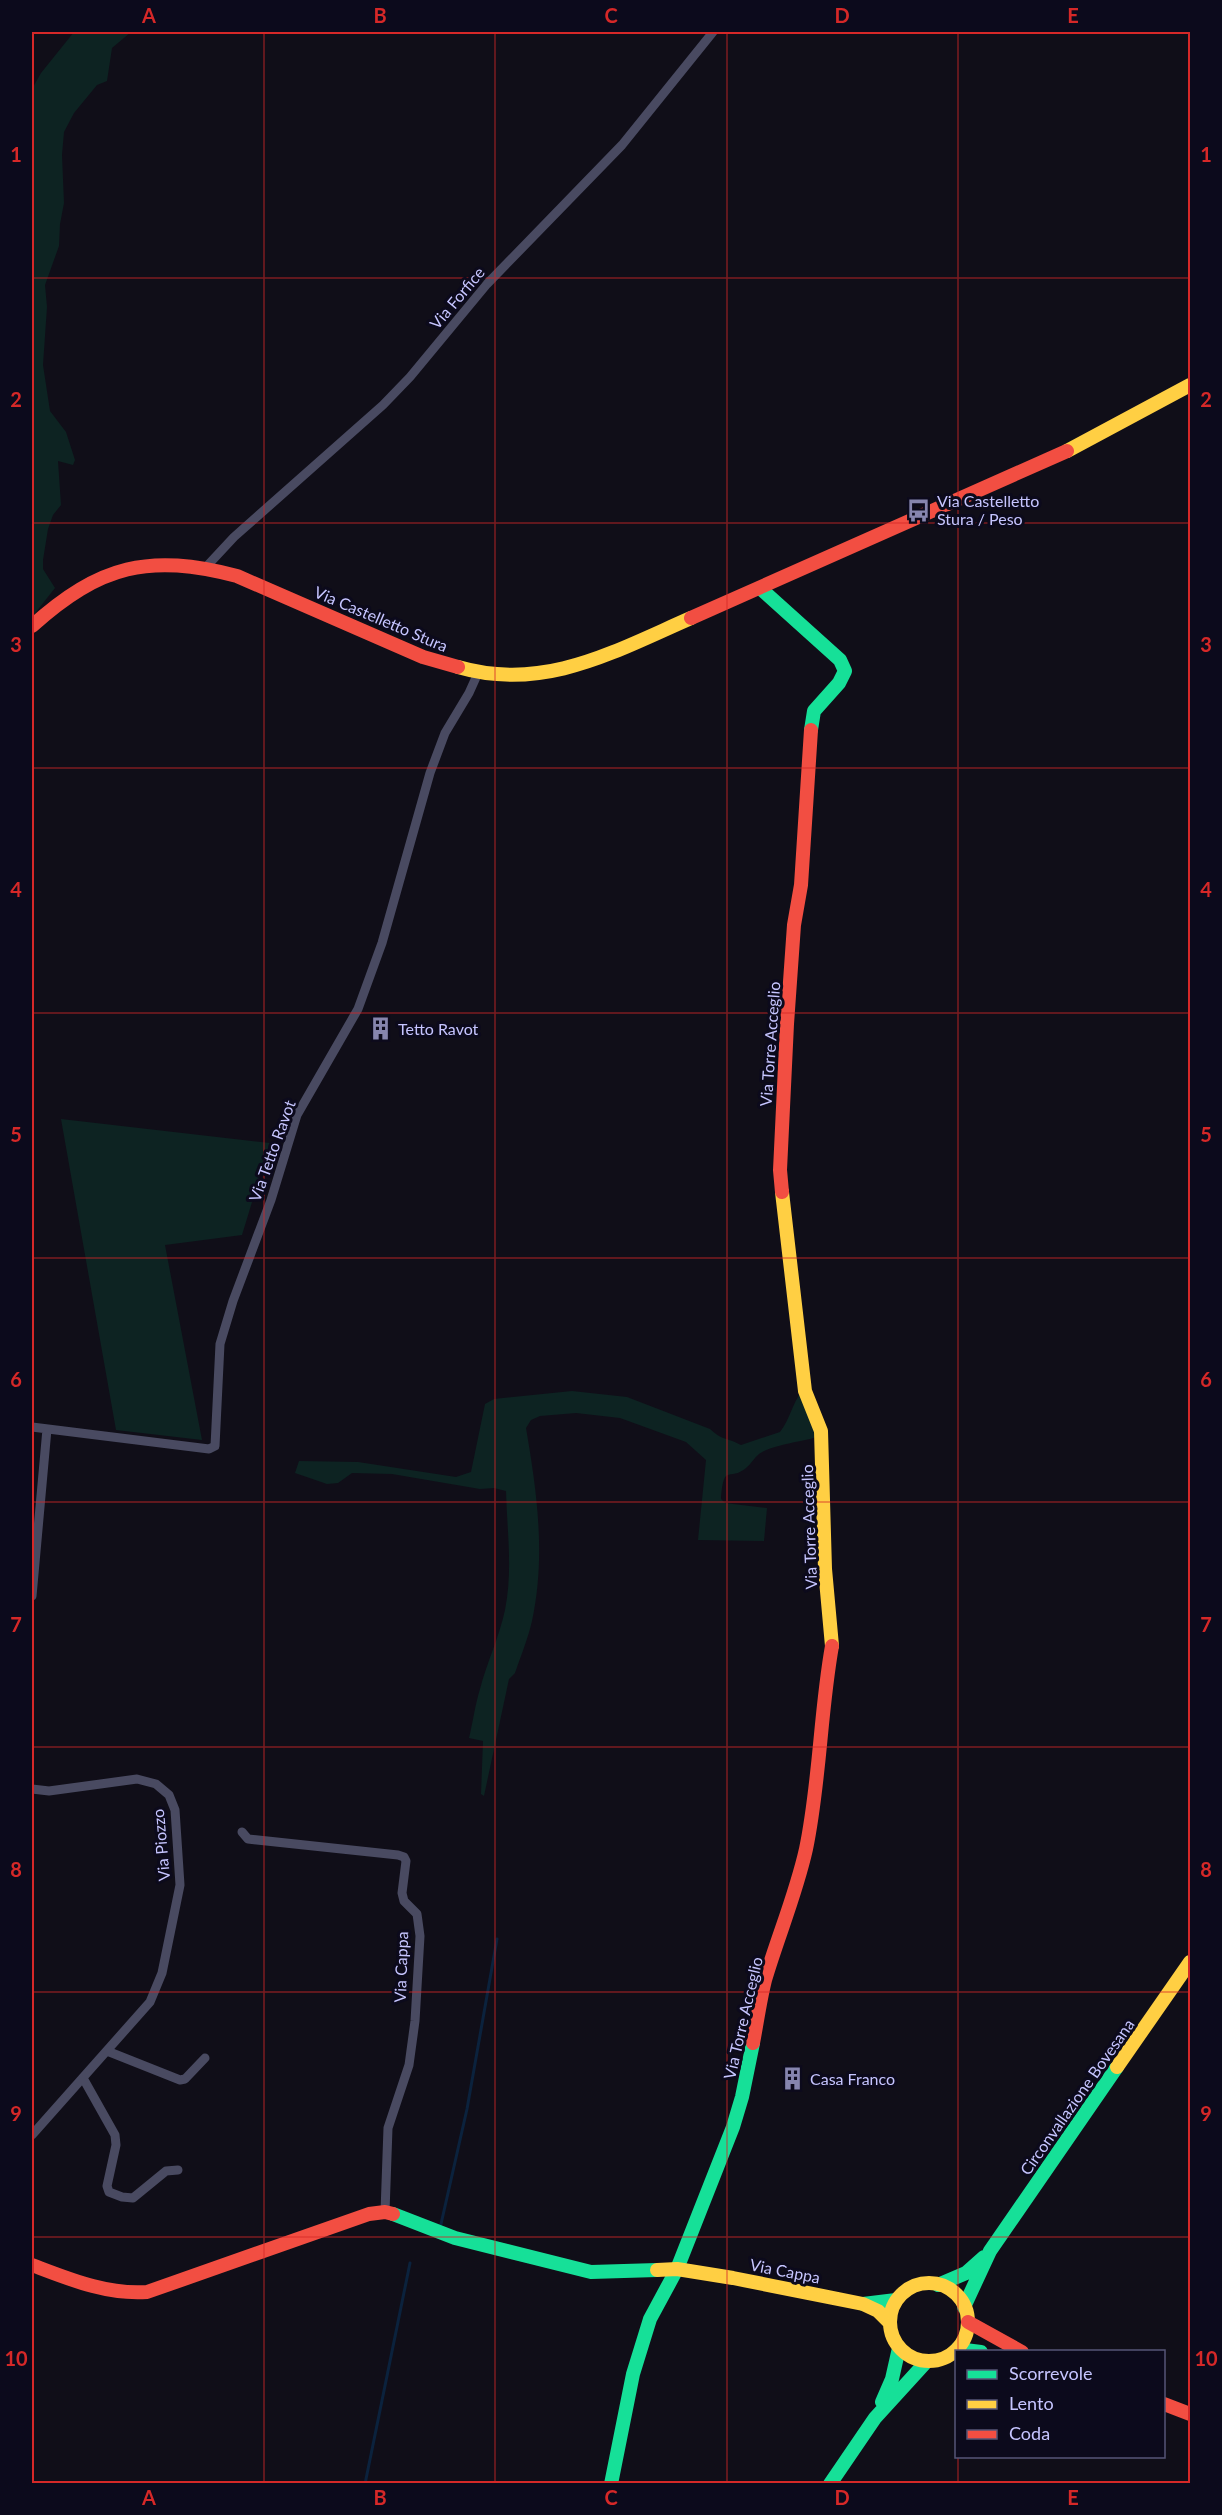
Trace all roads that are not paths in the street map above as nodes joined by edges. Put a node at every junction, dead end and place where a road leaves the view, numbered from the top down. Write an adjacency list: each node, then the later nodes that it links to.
1 (713, 32): 3 (street, Via Forfice)
2 (1191, 385): 4 (street, Via Castelletto Stura)
3 (207, 567): 5 (street, Via Castelletto Stura); 6 (street, Via Castelletto Stura)
4 (760, 588): 6 (street, Via Castelletto Stura); 21 (street, Via Torre Acceglio)
5 (32, 626)
6 (478, 673): 8 (street, Via Tetto Ravot)
7 (32, 1427): 8 (street, Via Tetto Ravot)
8 (48, 1429): 9 (street)
9 (32, 1596)
10 (32, 1789): 13 (street, Via Piozzo)
11 (242, 1832): 18 (street, Via Cappa)
12 (1191, 1962): 19 (street, Circonvallazione Bovesana)
13 (107, 2051): 14 (street); 15 (street, Via Piozzo)
14 (205, 2058)
15 (83, 2078): 16 (street, Via Piozzo); 17 (street)
16 (32, 2134)
17 (178, 2170)
18 (385, 2212): 20 (street, Via Cappa); 21 (street, Via Cappa)
19 (990, 2251): 22 (street, Circonvallazione Bovesana); 25 (street, Circonvallazione Bovesana)
20 (32, 2265)
21 (677, 2269): 24 (street, Via Cappa); 37 (street, Via Torre Acceglio)
22 (938, 2285): 23 (street); 25 (street)
23 (896, 2300): 24 (street); 27 (street)
24 (863, 2304): 27 (street)
25 (964, 2307): 26 (street)
26 (968, 2322): 29 (street); 32 (street)
27 (890, 2323): 28 (street)
28 (899, 2348): 33 (street); 36 (street)
29 (957, 2349): 31 (street)
30 (955, 2350): 33 (street)
31 (965, 2350)
32 (1018, 2350)
33 (927, 2361): 36 (street)
34 (1165, 2404): 35 (street)
35 (1191, 2414)
36 (874, 2418): 38 (street)
37 (610, 2484)
38 (830, 2484)

